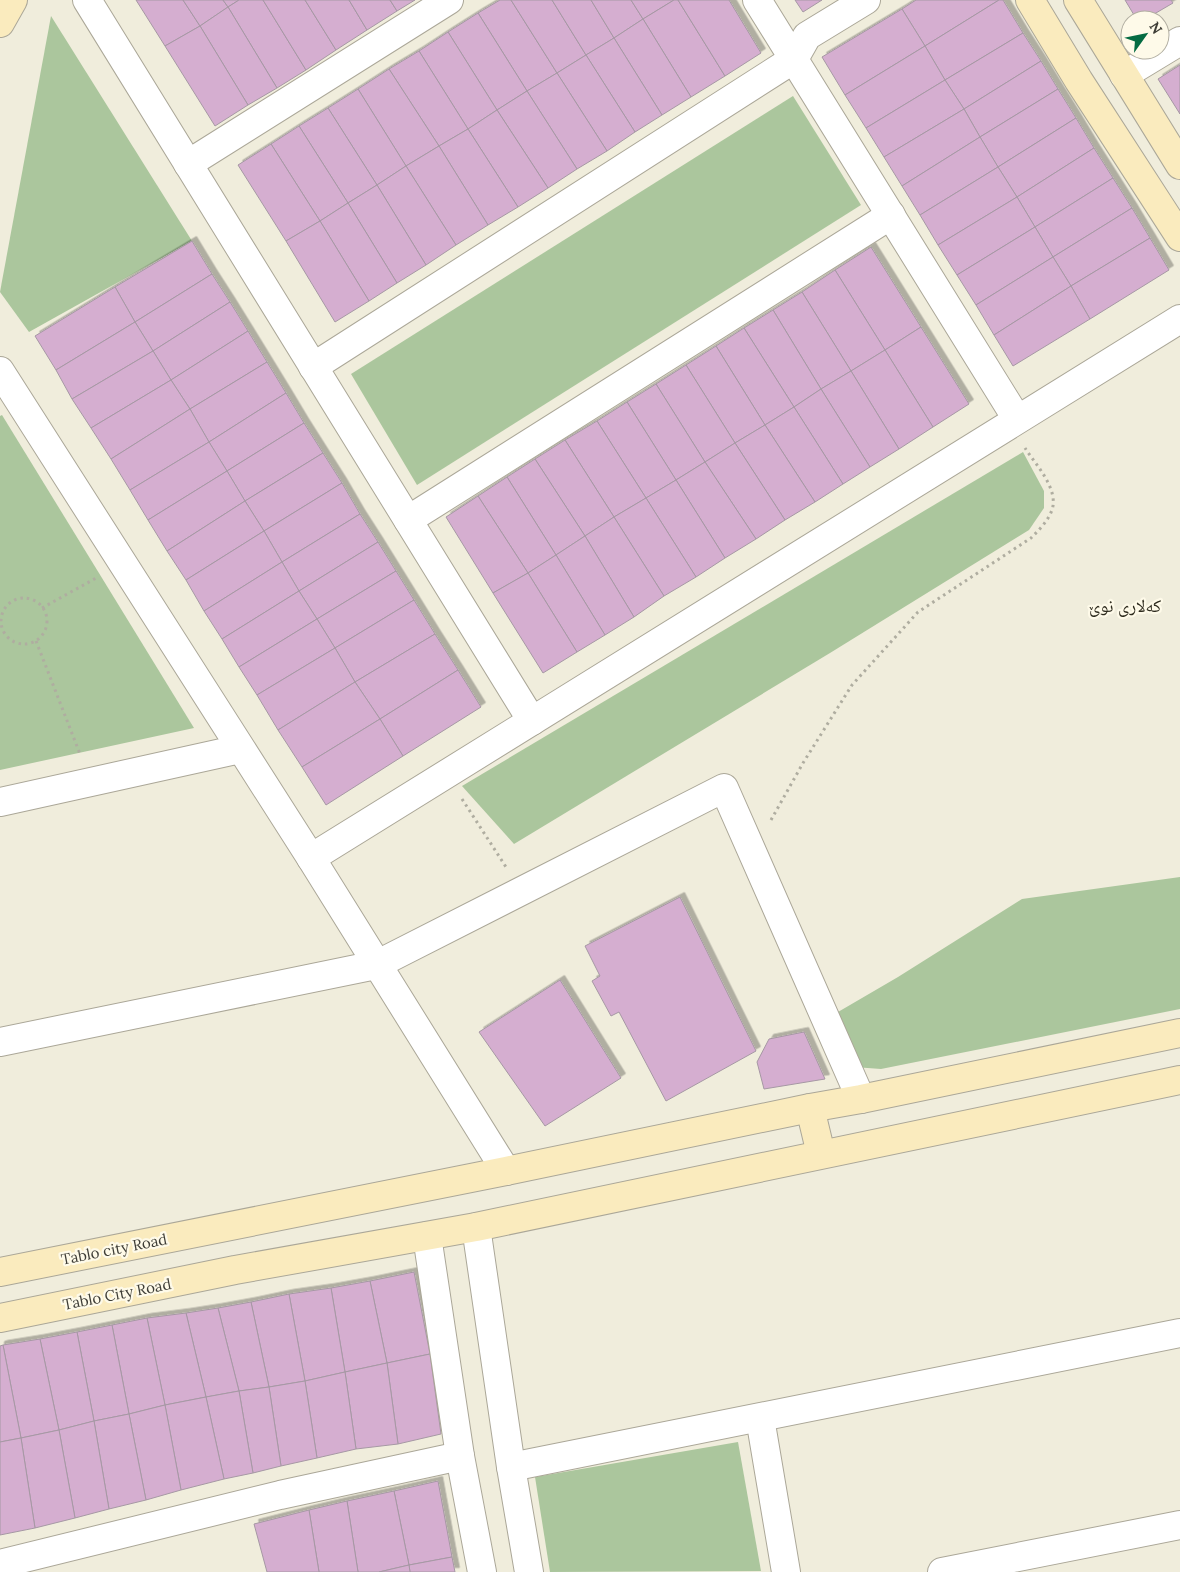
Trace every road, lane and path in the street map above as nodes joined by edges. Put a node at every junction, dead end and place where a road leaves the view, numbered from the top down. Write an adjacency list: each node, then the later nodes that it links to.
1 (13, 0): 8 (street)
2 (87, 0): 12 (street)
3 (449, 0): 12 (street)
4 (757, 0): 10 (street)
5 (866, 0): 10 (street)
6 (1030, 0): 15 (street)
7 (1078, 0): 11 (street)
8 (0, 23)
9 (1180, 41): 11 (street)
10 (794, 58): 14 (street); 17 (street)
11 (1124, 75): 13 (street)
12 (188, 164): 17 (street)
13 (1180, 165)
14 (891, 215): 19 (street); 20 (street)
15 (1180, 237)
16 (1180, 318): 19 (street)
17 (314, 367): 20 (street)
18 (0, 370): 21 (street)
19 (1013, 422): 26 (street); 31 (path)
20 (408, 520): 26 (street)
21 (122, 564): 22 (path); 27 (street)
22 (42, 608): 23 (path); 25 (path)
23 (4, 632): 24 (path); 25 (path)
24 (0, 634)
25 (36, 641): 29 (path)
26 (532, 721): 28 (street)
27 (240, 749): 29 (street); 32 (street)
28 (446, 774): 32 (street); 33 (path)
29 (91, 782): 30 (street)
30 (0, 802)
31 (752, 853): 33 (street); 38 (street)
32 (311, 858): 34 (street)
33 (521, 891): 34 (street)
34 (376, 965): 36 (street); 41 (street)
35 (1180, 1033): 38 (street, Tablo city Road)
36 (0, 1042)
37 (1180, 1080): 40 (street, Tablo City Road)
38 (861, 1099): 39 (street, Tablo city Road)
39 (810, 1108): 40 (street); 41 (street, Tablo city Road)
40 (821, 1154): 43 (street, Tablo City Road)
41 (506, 1171): 42 (street, Tablo city Road)
42 (229, 1226): 45 (street); 46 (street, Tablo city Road)
43 (476, 1227): 44 (street, Tablo City Road); 51 (street)
44 (427, 1236): 45 (street, Tablo City Road); 50 (street)
45 (235, 1270): 47 (street, Tablo City Road)
46 (0, 1272)
47 (0, 1318)
48 (1180, 1333): 49 (street)
49 (760, 1418): 51 (street); 56 (street)
50 (460, 1456): 53 (street); 54 (street)
51 (511, 1467): 55 (street)
52 (1180, 1525): 57 (street)
53 (8, 1566)
54 (482, 1572)
55 (529, 1572)
56 (786, 1572)
57 (942, 1572)

